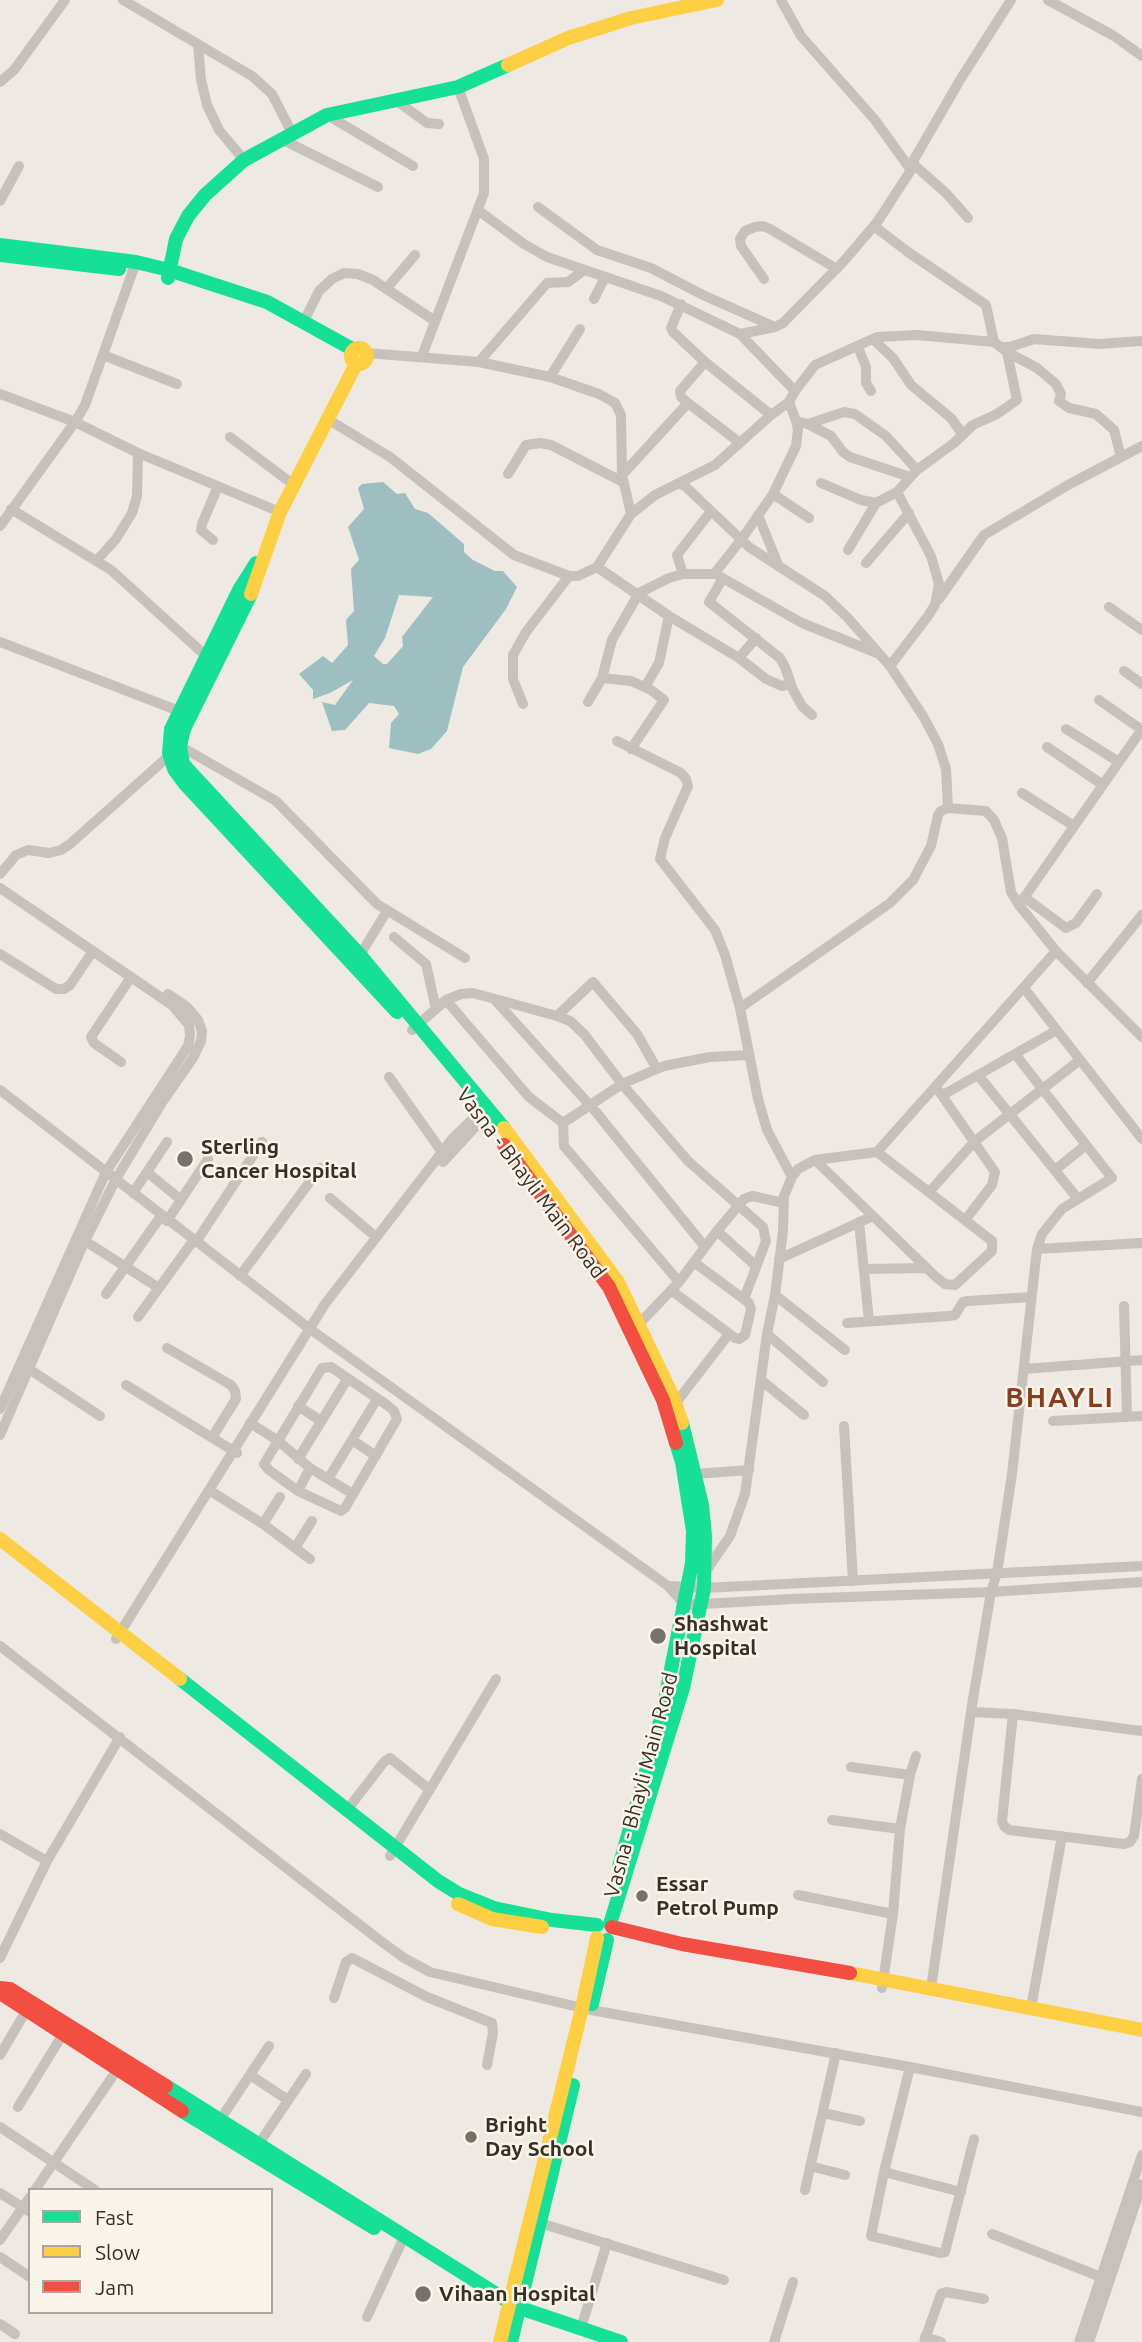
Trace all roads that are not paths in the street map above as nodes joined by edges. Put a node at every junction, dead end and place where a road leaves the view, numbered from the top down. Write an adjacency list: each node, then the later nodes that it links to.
1 (65, 0): 10 (street)
2 (123, 0): 8 (street)
3 (717, 0): 7 (main road)
4 (781, 0): 19 (street)
5 (1011, 0): 19 (street)
6 (1048, 0): 9 (street)
7 (676, 4): 11 (main road)
8 (198, 44): 15 (street); 16 (street)
9 (1142, 55)
10 (0, 82)
11 (465, 85): 12 (main road); 23 (street)
12 (394, 99): 13 (main road); 14 (street)
13 (327, 115): 15 (main road); 18 (street)
14 (439, 124)
15 (287, 136): 16 (main road); 20 (street)
16 (244, 160): 32 (main road)
17 (19, 166): 21 (street)
18 (413, 166)
19 (911, 167): 24 (street); 25 (street)
20 (378, 187)
21 (0, 201)
22 (538, 207): 40 (street)
23 (479, 211): 31 (street); 39 (street)
24 (968, 218)
25 (874, 226): 29 (street); 46 (street)
26 (0, 245): 30 (main road)
27 (0, 255): 30 (main road)
28 (415, 256): 35 (street)
29 (840, 265): 34 (street); 40 (street)
30 (135, 266): 32 (main road); 47 (street)
31 (583, 271): 33 (street); 50 (street)
32 (169, 274): 38 (main road)
33 (605, 277): 36 (street); 37 (street)
34 (764, 279)
35 (386, 289): 38 (street); 39 (street)
36 (594, 299)
37 (681, 304): 42 (street); 51 (street)
38 (302, 319): 48 (main road)
39 (435, 321): 49 (street)
40 (775, 327): 42 (street)
41 (580, 329): 52 (street)
42 (740, 334): 54 (street)
43 (873, 339): 45 (street); 46 (street); 64 (street)
44 (1142, 341): 46 (street)
45 (858, 347): 54 (street); 55 (street)
46 (1001, 347): 64 (street); 69 (street)
47 (103, 355): 53 (street); 62 (street)
48 (359, 356): 49 (street); 60 (main road)
49 (422, 356): 50 (street)
50 (479, 362): 52 (street)
51 (705, 362): 58 (street); 59 (street)
52 (550, 377): 72 (street)
53 (177, 384)
54 (795, 391): 57 (street)
55 (871, 391)
56 (0, 394): 62 (street)
57 (789, 402): 59 (street); 61 (street)
58 (688, 403): 66 (street); 72 (street)
59 (771, 415): 66 (street)
60 (329, 419): 75 (main road); 97 (street)
61 (796, 421): 63 (street); 78 (street)
62 (75, 422): 68 (street); 80 (street)
63 (808, 424): 71 (street); 71 (street)
64 (963, 435): 71 (street)
65 (230, 437): 75 (street)
66 (740, 443): 73 (street)
67 (1142, 446): 69 (street)
68 (138, 453): 76 (street); 92 (street)
69 (1121, 457): 100 (street)
70 (508, 474): 72 (street)
71 (914, 474): 77 (street)
72 (622, 478): 84 (street)
73 (679, 483): 82 (street); 84 (street)
74 (821, 483): 79 (street)
75 (294, 485): 81 (main road)
76 (218, 486): 81 (street); 88 (street)
77 (897, 492): 79 (street); 83 (street)
78 (773, 494): 85 (street); 86 (street)
79 (876, 503): 91 (street)
80 (11, 509): 87 (street); 92 (street)
81 (279, 512): 90 (main road)
82 (711, 512): 89 (street); 96 (street)
83 (909, 513): 93 (street); 100 (street)
84 (631, 514): 94 (street)
85 (758, 516): 89 (street); 95 (street)
86 (809, 518)
87 (0, 526)
88 (213, 540)
89 (741, 540): 95 (street); 98 (street)
90 (266, 547): 107 (main road); 124 (main road)
91 (848, 550)
92 (97, 560): 107 (street)
93 (866, 563)
94 (597, 567): 97 (street); 99 (street)
95 (779, 567): 106 (street)
96 (682, 574): 98 (street); 99 (street)
97 (569, 576): 117 (street)
98 (718, 576): 104 (street); 106 (street)
99 (639, 593): 102 (street); 111 (street)
100 (935, 605): 109 (street)
101 (1109, 607): 103 (street)
102 (669, 616): 108 (street); 114 (street)
103 (1142, 630)
104 (756, 638): 108 (street); 112 (street)
105 (0, 642): 118 (street)
106 (879, 654): 109 (street)
107 (206, 656): 118 (main road)
108 (739, 658): 112 (street)
109 (890, 666): 129 (street)
110 (1124, 671): 113 (street)
111 (602, 678): 114 (street); 116 (street)
112 (791, 684): 119 (street)
113 (1142, 684)
114 (645, 687): 125 (street)
115 (1099, 699): 121 (street)
116 (587, 702)
117 (523, 704)
118 (179, 711): 124 (main road)
119 (812, 715)
120 (1066, 729): 126 (street)
121 (1142, 730): 126 (street)
122 (617, 741): 125 (street)
123 (1047, 747): 127 (street)
124 (174, 749): 131 (street); 135 (street); 142 (main road, Vasna - Bhayli Main Road); 152 (main road, Vasna - Bhayli Main Road)
125 (631, 749): 149 (street)
126 (1119, 762): 127 (street)
127 (1103, 785): 130 (street)
128 (1022, 793): 130 (street)
129 (953, 809): 134 (street); 149 (street)
130 (1074, 826): 134 (street)
131 (3, 870): 132 (street)
132 (0, 886): 138 (street)
133 (1097, 894): 134 (street)
134 (1021, 901): 140 (street)
135 (387, 911): 142 (street); 143 (street)
136 (1142, 915): 145 (street)
137 (394, 937): 150 (street)
138 (75, 939): 139 (street); 184 (street)
139 (93, 951): 141 (street); 144 (street)
140 (1056, 951): 145 (street); 146 (street)
141 (0, 954)
142 (360, 955): 152 (main road, Vasna - Bhayli Main Road)
143 (465, 958)
144 (131, 977): 158 (street); 181 (street)
145 (1087, 983): 154 (street)
146 (1024, 988): 153 (street); 165 (street)
147 (494, 999): 148 (street); 151 (street); 166 (street)
148 (446, 1000): 150 (street); 169 (street)
149 (740, 1008): 156 (street)
150 (436, 1009): 152 (street)
151 (557, 1016): 159 (street); 162 (street)
152 (416, 1027): 167 (main road, Vasna - Bhayli Main Road)
153 (1057, 1030): 155 (street); 157 (street)
154 (1142, 1037)
155 (1015, 1054): 160 (street); 163 (street)
156 (749, 1055): 159 (street); 183 (street)
157 (1080, 1060): 163 (street); 170 (street)
158 (121, 1062)
159 (657, 1069): 162 (street)
160 (978, 1075): 165 (street); 168 (street)
161 (388, 1077): 175 (street)
162 (622, 1084): 166 (street); 191 (street)
163 (1042, 1088): 168 (street); 174 (street)
164 (0, 1090): 181 (street)
165 (940, 1091): 171 (street); 176 (street)
166 (589, 1104): 169 (street); 201 (street)
167 (485, 1111): 175 (street); 220 (main road, Vasna - Bhayli Main Road); 221 (street); 273 (main road, Vasna - Bhayli Main Road)
168 (1010, 1114): 171 (street); 180 (street)
169 (563, 1123): 210 (street)
170 (1142, 1139)
171 (975, 1141): 185 (street); 194 (street)
172 (167, 1142): 182 (street)
173 (262, 1142): 199 (street)
174 (1086, 1145): 180 (street); 188 (street)
175 (442, 1152): 197 (street)
176 (877, 1152): 178 (street); 185 (street)
177 (208, 1159): 189 (street)
178 (815, 1160): 183 (street); 192 (street)
179 (320, 1168): 209 (street)
180 (1055, 1170): 188 (street)
181 (106, 1172): 184 (street); 228 (street)
182 (147, 1172): 186 (street); 189 (street)
183 (792, 1177): 190 (street)
184 (116, 1179): 186 (street); 198 (street)
185 (929, 1192): 194 (street)
186 (133, 1193): 193 (street)
187 (330, 1198): 197 (street)
188 (1078, 1199): 202 (street)
189 (181, 1200): 193 (street)
190 (784, 1203): 191 (street); 203 (street)
191 (739, 1205): 196 (street); 205 (street)
192 (873, 1216): 195 (street); 207 (street)
193 (164, 1218): 199 (street); 206 (street)
194 (966, 1219): 207 (street)
195 (859, 1222): 203 (street); 208 (street)
196 (717, 1231): 201 (street); 205 (street)
197 (376, 1237): 221 (street)
198 (85, 1241): 206 (street); 228 (street)
199 (194, 1241): 209 (street); 211 (street)
200 (1142, 1243): 202 (street)
201 (705, 1247): 204 (street)
202 (1037, 1249): 214 (street)
203 (779, 1259): 213 (street)
204 (695, 1263): 210 (street); 215 (street)
205 (756, 1266): 215 (street)
206 (126, 1267): 211 (street); 212 (street)
207 (927, 1268): 208 (street)
208 (863, 1269): 218 (street)
209 (240, 1276): 221 (street)
210 (676, 1286): 220 (street); 222 (street)
211 (159, 1288): 217 (street)
212 (106, 1294)
213 (775, 1295): 223 (street); 225 (street)
214 (1031, 1297): 218 (street); 229 (street)
215 (744, 1299): 222 (street)
216 (1124, 1306): 227 (street)
217 (138, 1317)
218 (869, 1321): 219 (street)
219 (847, 1323)
220 (639, 1324): 235 (main road, Vasna - Bhayli Main Road)
221 (313, 1331): 244 (street); 272 (street)
222 (729, 1334): 235 (street)
223 (767, 1334): 231 (street); 232 (street)
224 (167, 1348): 247 (street)
225 (845, 1350)
226 (1142, 1360): 227 (street)
227 (1125, 1362): 229 (street); 240 (street)
228 (25, 1367): 237 (street); 239 (street); 246 (street)
229 (1024, 1369): 268 (street)
230 (348, 1378): 234 (street); 236 (street); 242 (street)
231 (761, 1380): 238 (street); 254 (street)
232 (823, 1382)
233 (126, 1385): 247 (street)
234 (377, 1399): 249 (street); 251 (street)
235 (675, 1404): 255 (main road, Vasna - Bhayli Main Road)
236 (298, 1406): 242 (street); 248 (street)
237 (0, 1409)
238 (804, 1415)
239 (100, 1416)
240 (1127, 1416): 241 (street); 243 (street)
241 (1142, 1416)
242 (321, 1421): 252 (street)
243 (1053, 1421)
244 (253, 1425): 248 (street); 250 (street)
245 (844, 1426): 270 (street)
246 (0, 1435)
247 (213, 1436): 250 (street)
248 (277, 1440): 252 (street); 257 (street)
249 (352, 1440): 251 (street); 256 (street)
250 (236, 1452): 258 (street)
251 (376, 1456): 259 (street)
252 (298, 1458): 253 (street)
253 (310, 1468): 256 (street); 257 (street)
254 (749, 1470): 255 (street); 269 (street)
255 (695, 1474): 269 (main road, Vasna - Bhayli Main Road)
256 (328, 1479): 259 (street)
257 (298, 1491): 259 (street)
258 (212, 1492): 262 (street); 276 (street)
259 (354, 1494)
260 (280, 1497): 262 (street)
261 (312, 1521): 264 (street)
262 (263, 1524): 264 (street)
263 (0, 1539): 276 (main road)
264 (295, 1548): 266 (street)
265 (0, 1549): 276 (main road)
266 (310, 1559)
267 (1142, 1566): 268 (street)
268 (997, 1573): 270 (street); 274 (street)
269 (704, 1581): 270 (street); 273 (street); 275 (main road, Vasna - Bhayli Main Road)
270 (853, 1581)
271 (1142, 1582): 274 (street)
272 (668, 1586): 273 (street); 275 (street)
273 (688, 1588): 275 (main road, Vasna - Bhayli Main Road)
274 (991, 1592): 275 (street); 279 (street)
275 (692, 1605): 297 (main road, Vasna - Bhayli Main Road)
276 (120, 1638): 288 (main road); 293 (main road)
277 (0, 1646): 282 (street)
278 (496, 1679): 287 (street)
279 (971, 1712): 280 (street); 302 (street)
280 (1013, 1714): 281 (street); 292 (street)
281 (1142, 1731)
282 (120, 1737): 294 (street); 299 (street)
283 (916, 1756): 285 (street)
284 (850, 1767): 285 (street)
285 (910, 1775): 290 (street)
286 (1142, 1779): 292 (street)
287 (430, 1790): 288 (street); 293 (street)
288 (347, 1810): 293 (main road)
289 (832, 1820): 290 (street)
290 (900, 1829): 296 (street)
291 (0, 1834): 294 (street)
292 (1062, 1836): 306 (street)
293 (393, 1852): 297 (main road)
294 (47, 1861): 298 (street)
295 (798, 1895): 296 (street)
296 (893, 1914): 300 (street)
297 (604, 1931): 300 (main road); 307 (main road, Vasna - Bhayli Main Road)
298 (0, 1958)
299 (425, 1969): 303 (street); 307 (street)
300 (883, 1984): 302 (main road); 311 (main road)
301 (0, 1988): 315 (main road)
302 (931, 1988): 306 (main road)
303 (415, 1991): 305 (street); 316 (street)
304 (0, 1993): 308 (main road)
305 (334, 1998)
306 (1031, 2008): 309 (main road)
307 (586, 2009): 313 (street); 341 (main road, Vasna - Bhayli Main Road); 352 (main road, Vasna - Bhayli Main Road)
308 (26, 2011): 310 (main road); 314 (street)
309 (1142, 2029)
310 (63, 2034): 315 (main road); 321 (street)
311 (1142, 2038)
312 (270, 2046): 319 (street)
313 (836, 2053): 317 (street); 323 (street)
314 (0, 2055)
315 (121, 2064): 324 (main road); 330 (street); 344 (main road)
316 (487, 2065)
317 (910, 2067): 322 (street); 332 (street)
318 (306, 2074): 320 (street)
319 (250, 2075): 320 (street); 324 (street)
320 (288, 2100): 328 (street)
321 (18, 2107)
322 (1142, 2112)
323 (822, 2113): 325 (street); 331 (street)
324 (220, 2120): 328 (main road)
325 (860, 2121)
326 (0, 2127): 330 (street)
327 (974, 2139): 338 (street)
328 (258, 2145): 344 (main road)
329 (1142, 2155): 348 (street)
330 (53, 2163): 335 (street); 336 (street)
331 (810, 2166): 333 (street); 337 (street)
332 (884, 2172): 338 (street); 338 (street)
333 (845, 2175)
334 (1142, 2184): 365 (street)
335 (36, 2188)
336 (92, 2188)
337 (805, 2190)
338 (961, 2192)
339 (0, 2193): 340 (street)
340 (26, 2210): 343 (street)
341 (540, 2223): 345 (street); 352 (main road, Vasna - Bhayli Main Road)
342 (992, 2234): 348 (street)
343 (0, 2240)
344 (402, 2240): 352 (main road); 353 (street)
345 (607, 2244): 349 (street); 355 (street)
346 (0, 2257): 347 (street)
347 (28, 2276)
348 (1101, 2277): 364 (street)
349 (724, 2280)
350 (793, 2282): 362 (street)
351 (984, 2299): 357 (street)
352 (513, 2308): 355 (main road); 358 (main road, Vasna - Bhayli Main Road); 359 (main road, Vasna - Bhayli Main Road); 360 (main road)
353 (367, 2317)
354 (0, 2324): 356 (street)
355 (581, 2328): 361 (main road)
356 (16, 2334)
357 (925, 2340): 363 (street)
358 (500, 2342)
359 (511, 2342)
360 (599, 2342)
361 (621, 2342)
362 (774, 2342)
363 (941, 2342)
364 (1079, 2342)
365 (1088, 2342)

